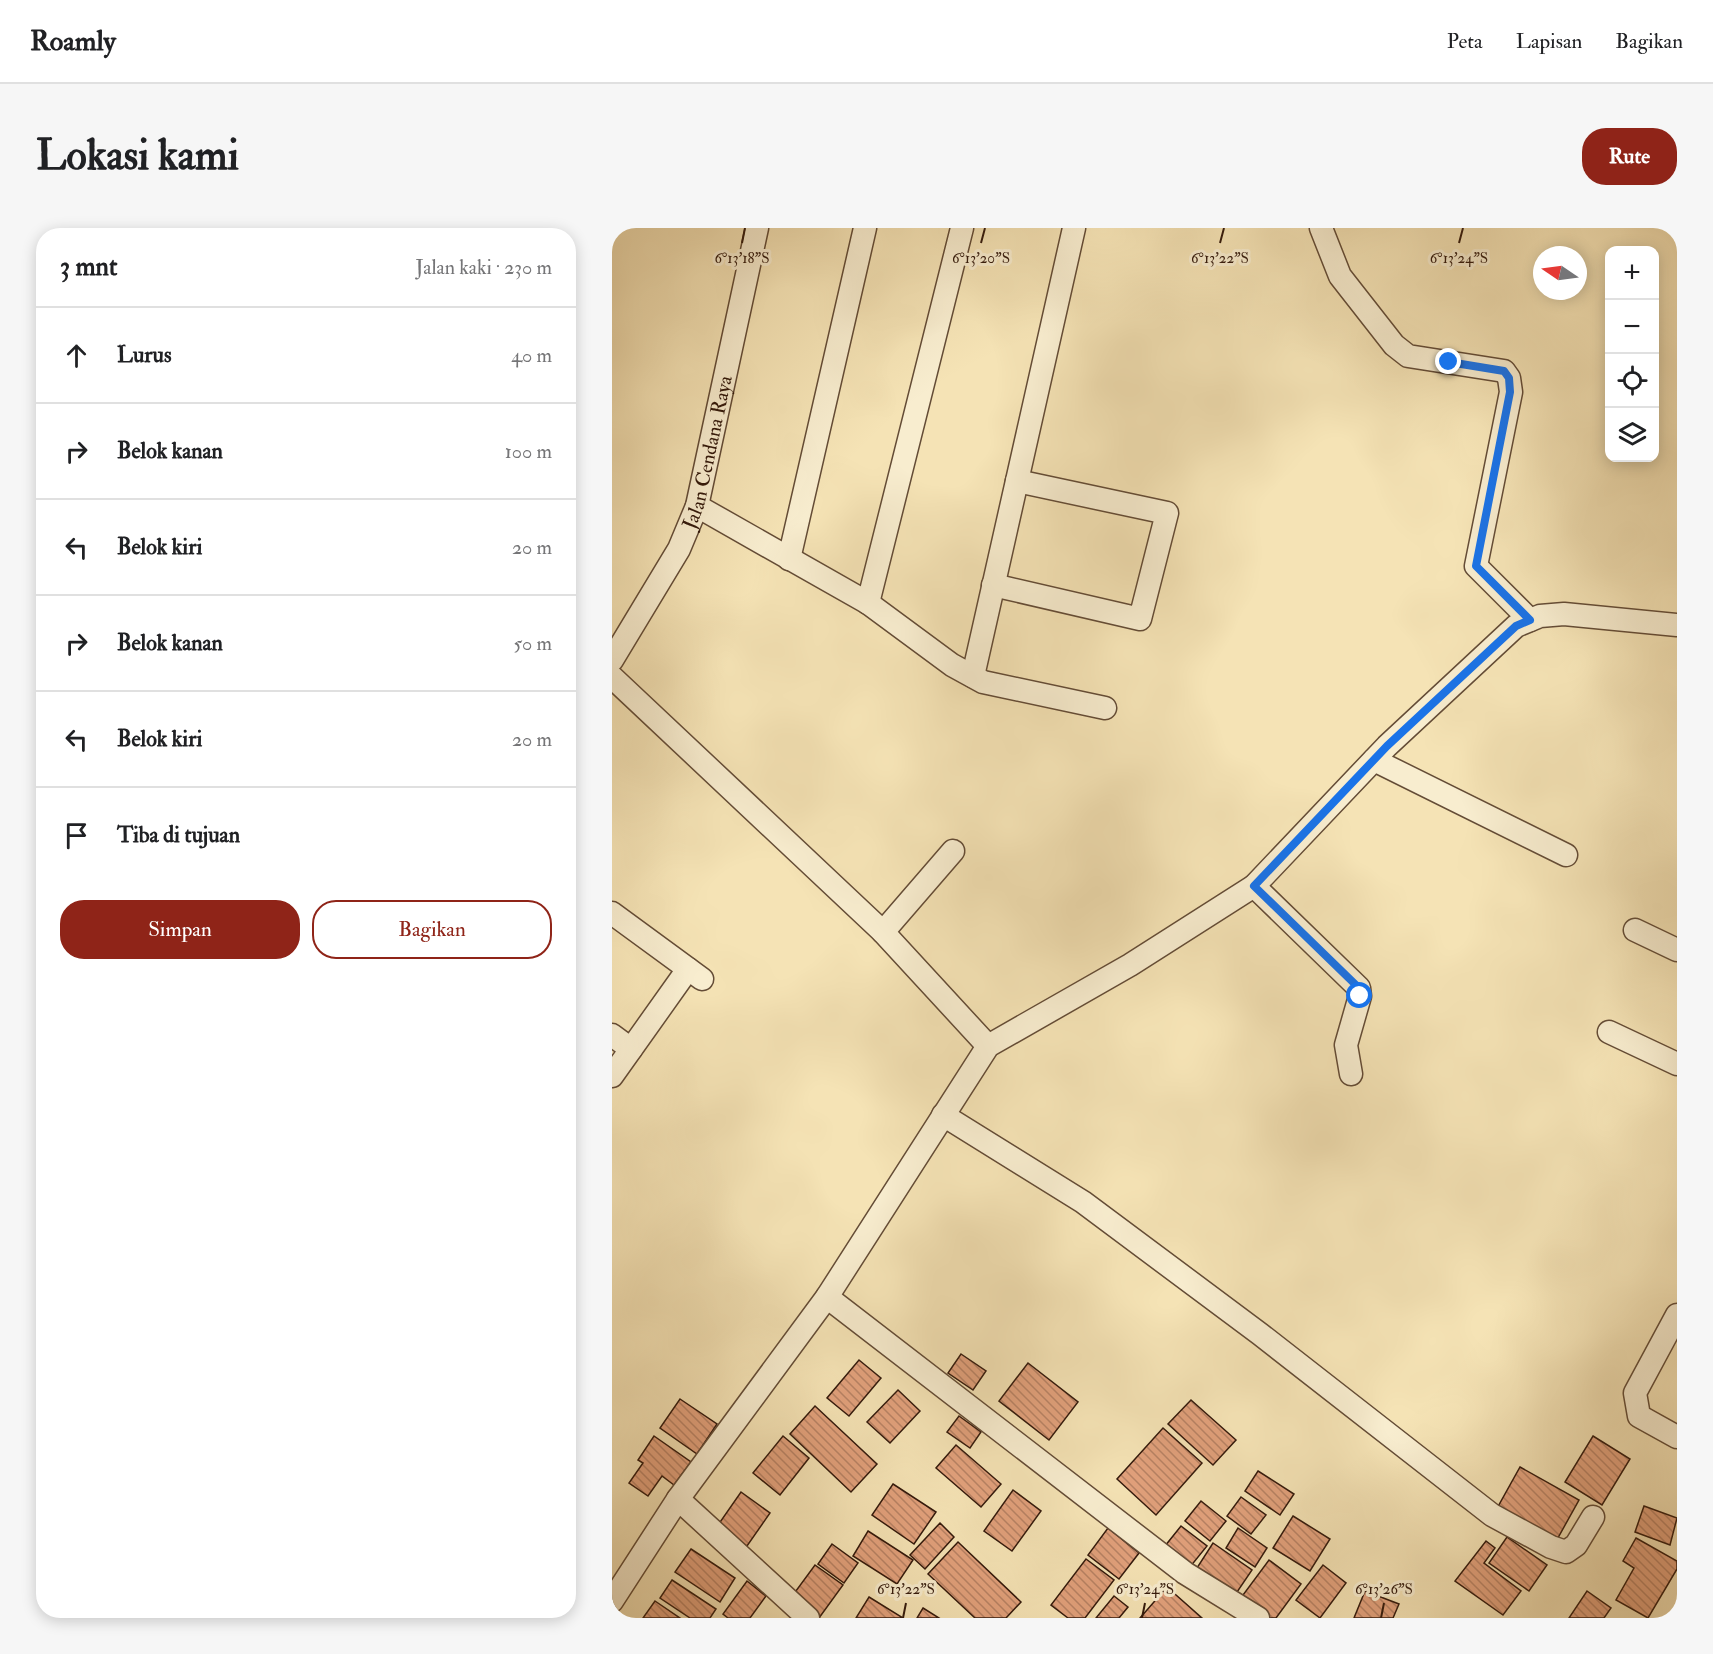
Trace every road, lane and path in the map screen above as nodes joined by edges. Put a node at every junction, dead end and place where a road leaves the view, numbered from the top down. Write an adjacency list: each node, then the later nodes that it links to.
1 (757, 228): 7 (street, Jalan Cendana Raya)
2 (865, 228): 8 (street)
3 (962, 228): 10 (street)
4 (1074, 228): 6 (street)
5 (1322, 228): 11 (street)
6 (1017, 481): 9 (street); 9 (street)
7 (697, 506): 8 (street); 13 (street, Jalan Cendana Raya)
8 (789, 559): 10 (street)
9 (993, 585): 14 (street)
10 (868, 603): 14 (street)
11 (1530, 620): 12 (street); 17 (street)
12 (1677, 625)
13 (612, 660)
14 (973, 676): 16 (street)
15 (612, 677): 23 (street)
16 (1106, 708)
17 (1374, 760): 19 (street); 20 (street)
18 (952, 851): 23 (street)
19 (1566, 855)
20 (1254, 886): 27 (street); 30 (street)
21 (612, 913): 28 (street)
22 (1635, 930): 24 (street)
23 (883, 932): 27 (street)
24 (1677, 950)
25 (1609, 1032): 29 (street)
26 (612, 1035): 28 (street)
27 (988, 1046): 32 (street)
28 (631, 1049): 31 (street)
29 (1677, 1064)
30 (1351, 1074)
31 (612, 1076)
32 (943, 1116): 33 (street); 37 (street)
33 (827, 1297): 36 (street); 40 (street)
34 (1676, 1319): 35 (street)
35 (1677, 1437)
36 (678, 1499): 38 (street); 39 (street)
37 (1593, 1517)
38 (612, 1601)
39 (808, 1618)
40 (1258, 1618)

